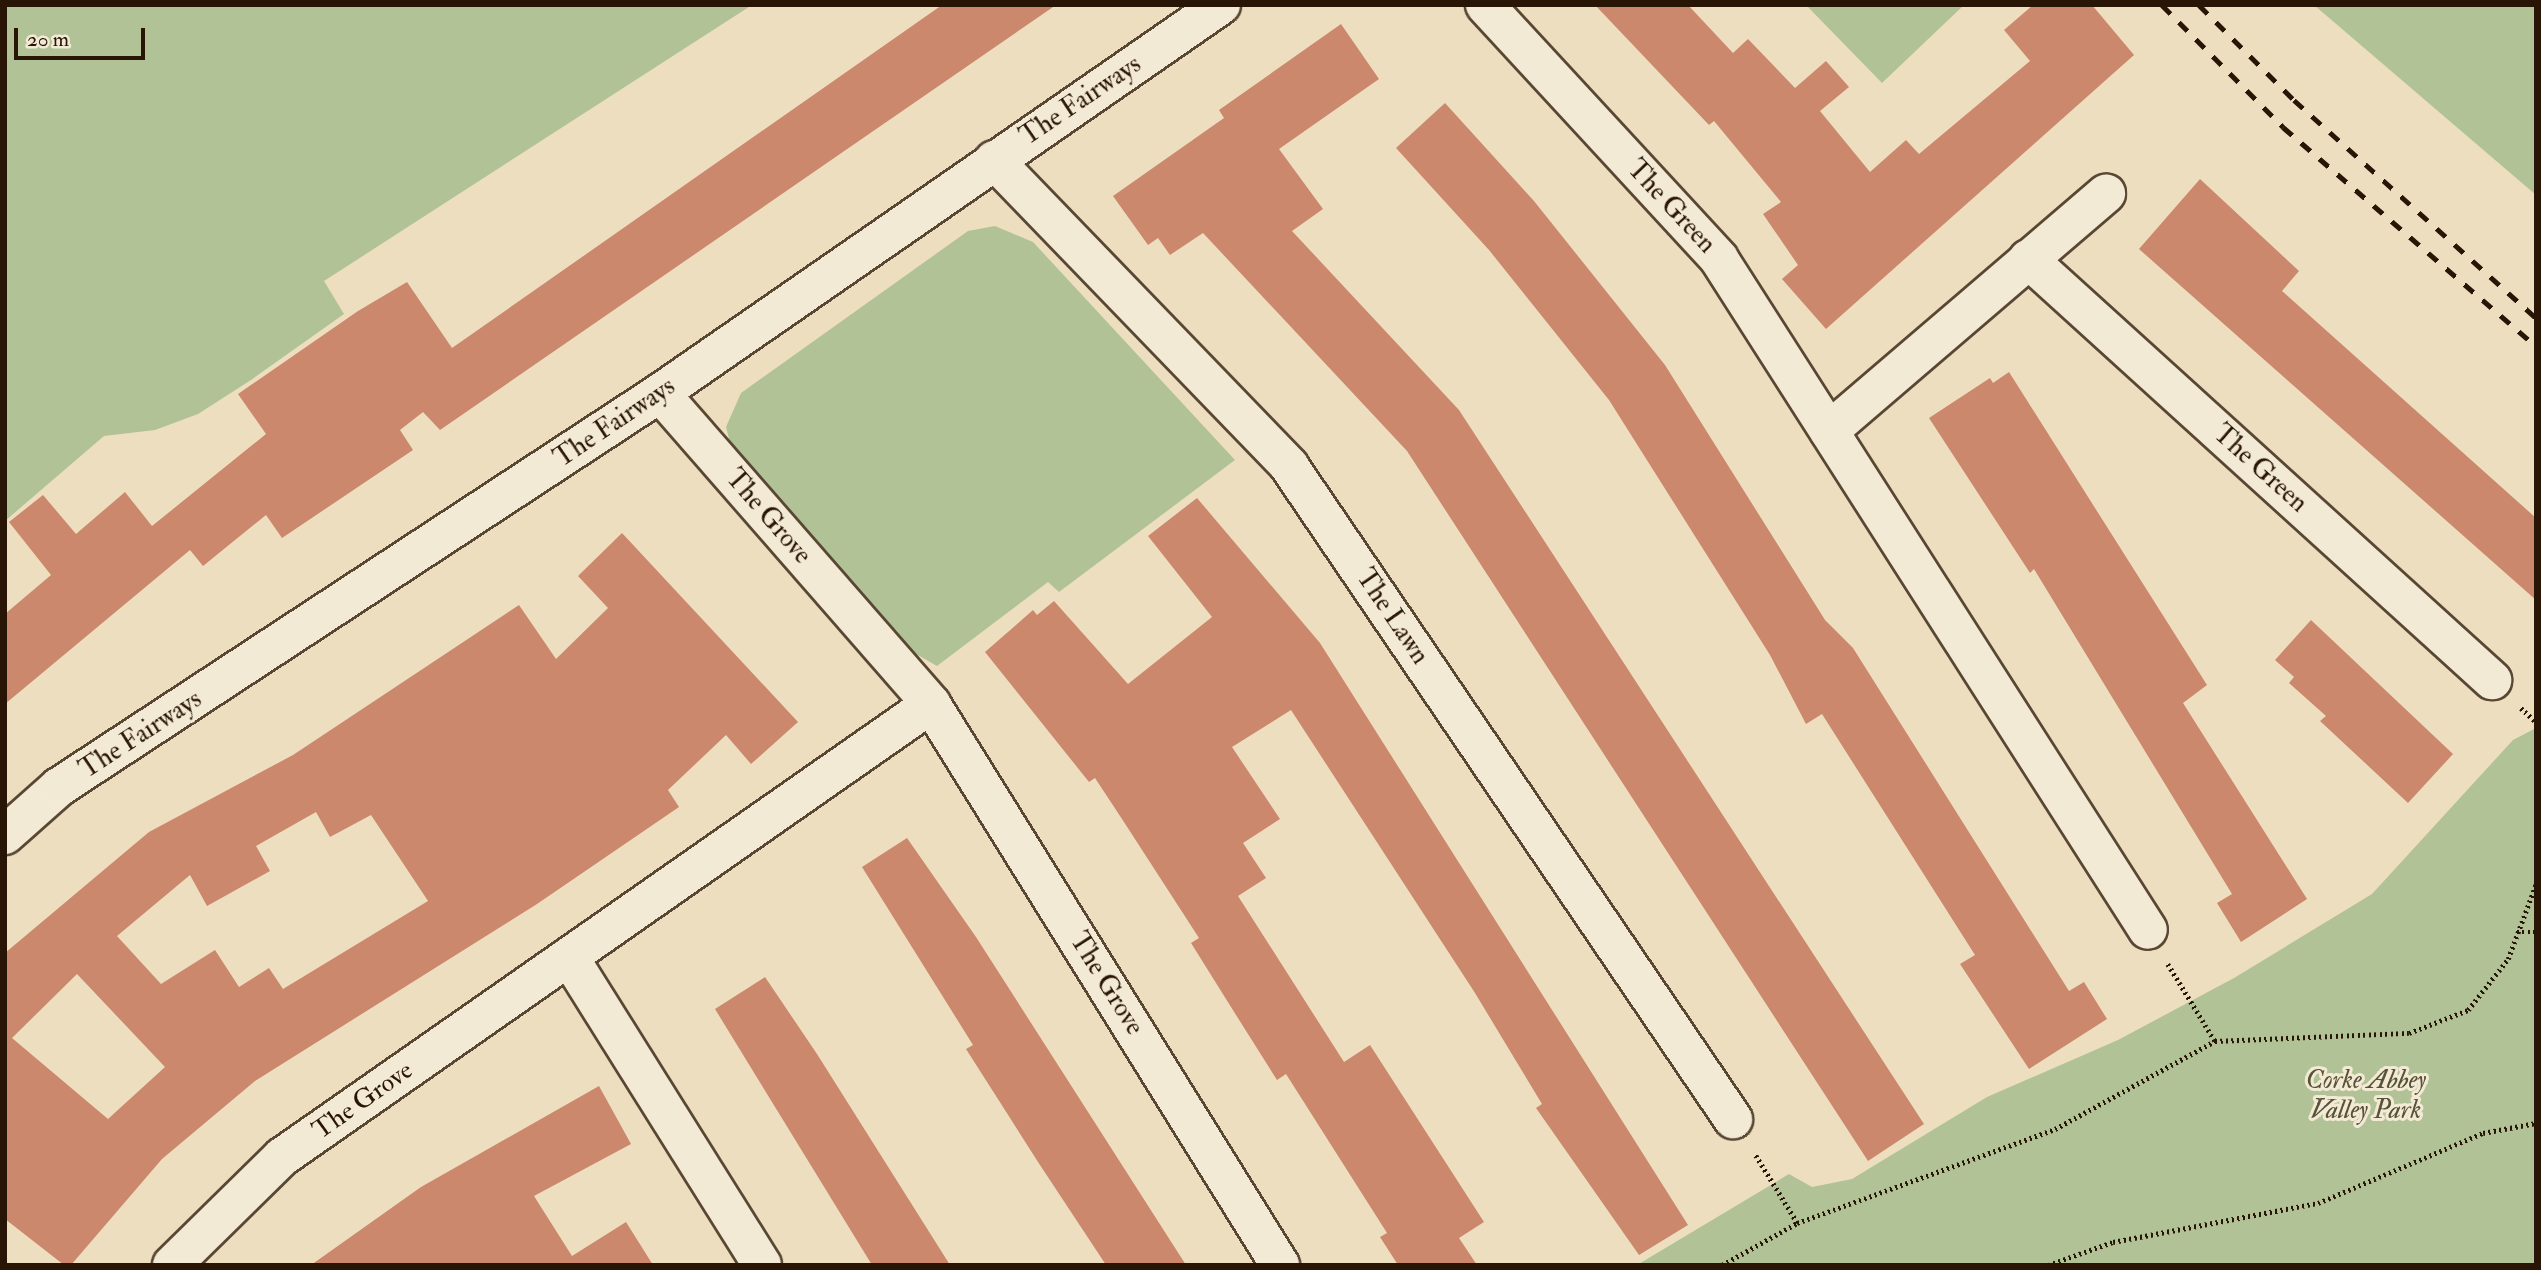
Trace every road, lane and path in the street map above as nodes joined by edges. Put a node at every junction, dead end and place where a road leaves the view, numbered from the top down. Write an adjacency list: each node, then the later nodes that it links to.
1 (1221, 5): 3 (street, The Fairways)
2 (1485, 5): 7 (street, The Green)
3 (994, 160): 6 (street, The Fairways); 17 (street, The Lawn)
4 (2106, 194): 5 (street)
5 (2028, 258): 7 (street); 8 (street, The Green)
6 (660, 393): 9 (street, The Grove); 10 (street, The Fairways)
7 (1829, 431): 12 (street, The Green)
8 (2492, 680)
9 (931, 704): 15 (street, The Grove); 22 (street, The Grove)
10 (5, 835)
11 (2536, 884): 13 (path)
12 (2148, 930): 16 (path)
13 (2518, 932): 14 (path); 16 (path)
14 (2536, 932)
15 (569, 957): 20 (street, The Grove); 21 (street)
16 (2215, 1041): 19 (path)
17 (1733, 1119): 19 (path)
18 (2536, 1123): 24 (path)
19 (1797, 1223): 23 (path)
20 (173, 1265)
21 (762, 1265)
22 (1280, 1265)
23 (1722, 1265)
24 (2048, 1265)

